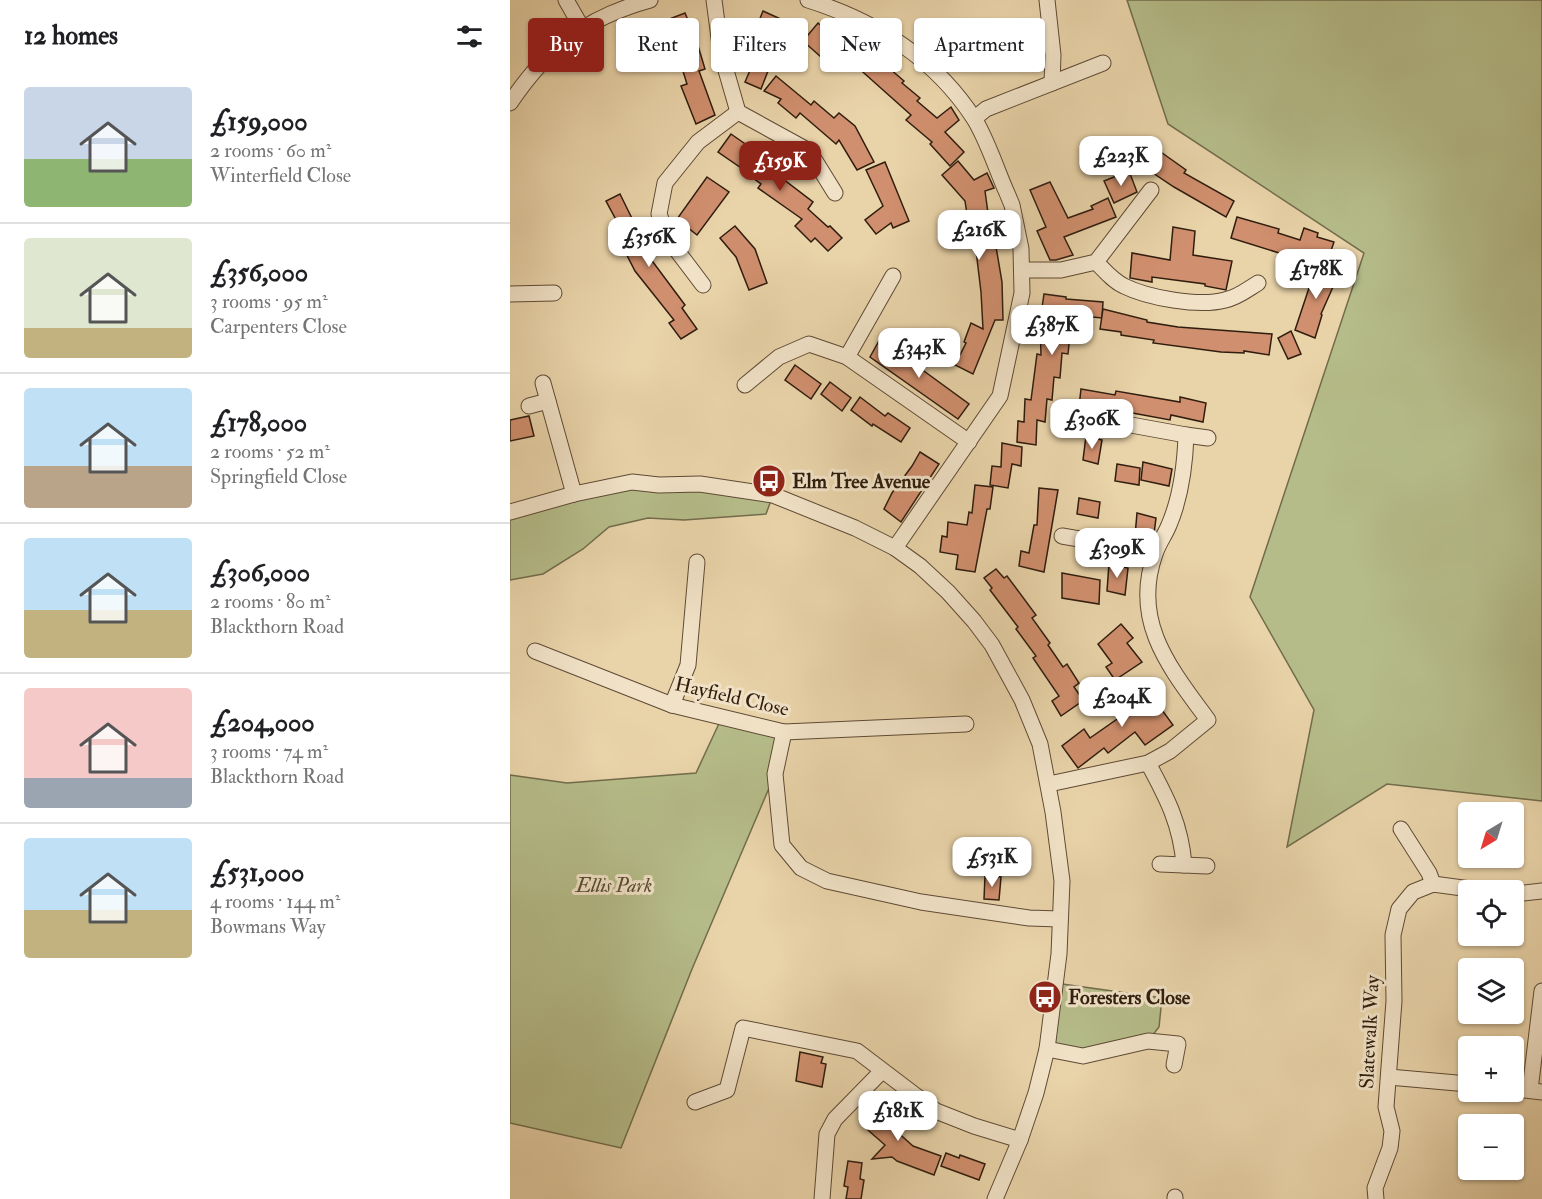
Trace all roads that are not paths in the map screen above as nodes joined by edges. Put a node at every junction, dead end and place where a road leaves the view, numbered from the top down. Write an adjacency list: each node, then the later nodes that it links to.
1 (566, 0): 6 (street)
2 (650, 0): 7 (street)
3 (714, 0): 12 (street)
4 (808, 0): 13 (street)
5 (1047, 0): 10 (street)
6 (576, 18)
7 (600, 18)
8 (1103, 63): 10 (street)
9 (532, 72): 11 (street)
10 (1052, 83): 13 (street)
11 (510, 103)
12 (738, 111): 15 (street); 20 (street)
13 (975, 118): 17 (street)
14 (1151, 190): 16 (street)
15 (835, 193)
16 (1096, 262): 17 (street); 19 (street)
17 (1022, 270): 31 (street)
18 (893, 276): 23 (street)
19 (1258, 283)
20 (703, 285)
21 (554, 293): 22 (street)
22 (510, 294)
23 (847, 357): 25 (street); 31 (street)
24 (543, 383): 26 (street)
25 (745, 385)
26 (548, 401): 27 (street); 32 (street)
27 (529, 406)
28 (1120, 423): 29 (street)
29 (1186, 435): 30 (street); 36 (street)
30 (1208, 438)
31 (969, 442): 35 (street)
32 (574, 494): 33 (street); 35 (street)
33 (510, 512)
34 (1062, 536): 36 (street)
35 (895, 548): 43 (street)
36 (1155, 552): 42 (street)
37 (697, 562): 39 (street)
38 (535, 651): 39 (street, Hayfield Close)
39 (672, 705): 41 (street, Hayfield Close)
40 (966, 724): 41 (street, Hayfield Close)
41 (784, 732): 52 (street)
42 (1148, 763): 43 (street); 46 (street)
43 (1049, 784): 52 (street)
44 (1401, 829): 48 (street)
45 (1160, 864): 46 (street)
46 (1184, 865): 47 (street)
47 (1207, 866)
48 (1433, 884): 49 (street); 57 (street, Slatewalk Way)
49 (1458, 887)
50 (1542, 891): 51 (street)
51 (1524, 893)
52 (1060, 919): 54 (street)
53 (1542, 991): 59 (street)
54 (1047, 1049): 55 (street); 61 (street)
55 (1174, 1065)
56 (882, 1071): 60 (street); 61 (street); 62 (street)
57 (1389, 1077): 58 (street); 64 (street, Slatewalk Way)
58 (1458, 1083)
59 (1536, 1091)
60 (695, 1102)
61 (1020, 1140): 63 (street)
62 (822, 1199)
63 (995, 1199)
64 (1376, 1199)

